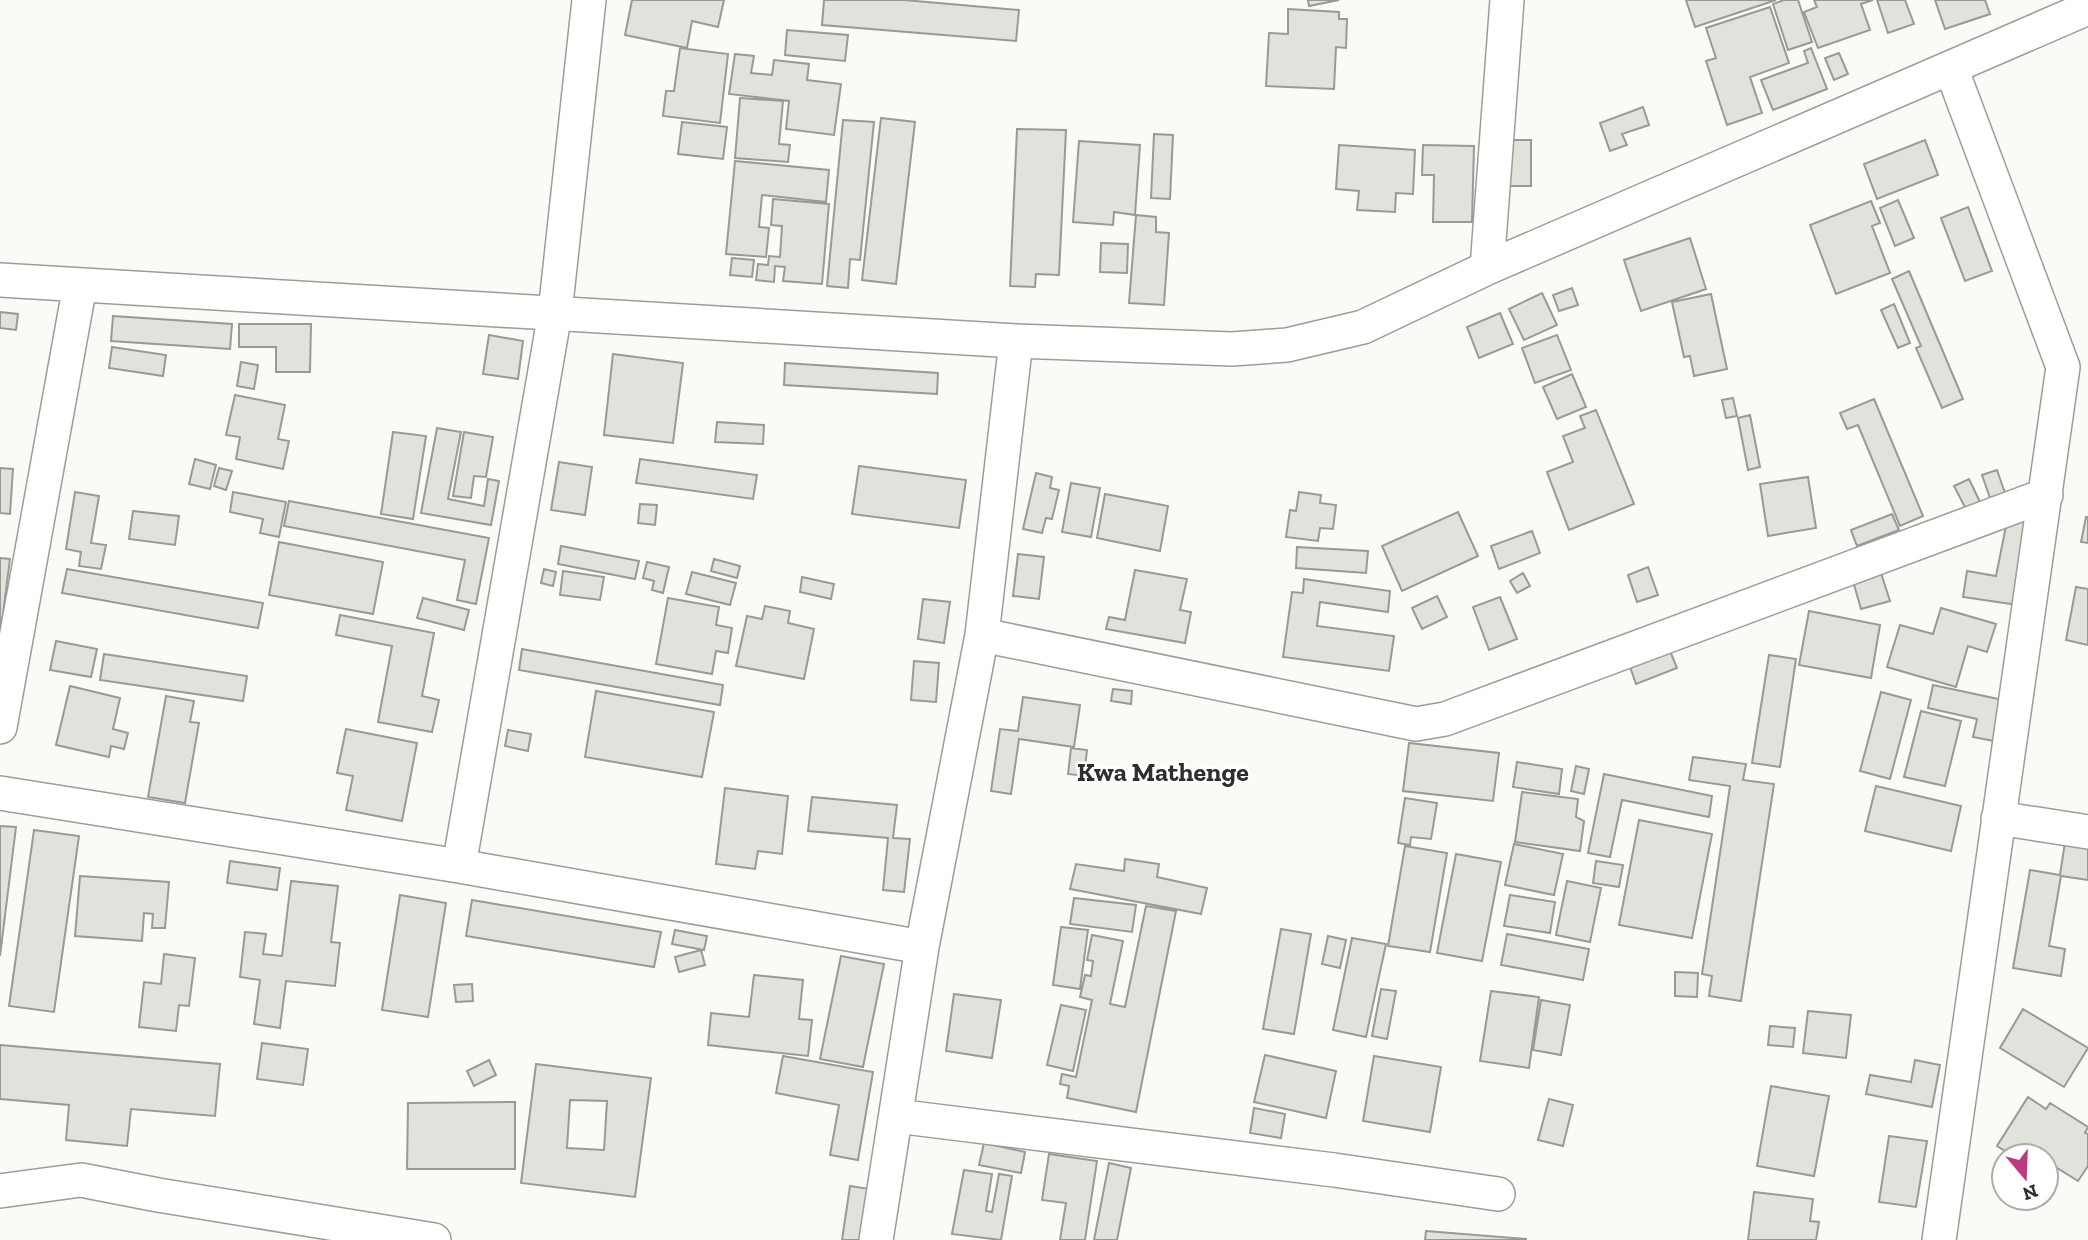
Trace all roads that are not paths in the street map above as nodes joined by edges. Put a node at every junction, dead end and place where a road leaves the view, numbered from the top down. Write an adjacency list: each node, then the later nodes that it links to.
1 (589, 0): 8 (street)
2 (1507, 0): 5 (street)
3 (2088, 8): 4 (street)
4 (1951, 68): 5 (street); 10 (street)
5 (1487, 268): 9 (street)
6 (0, 280): 7 (street)
7 (80, 285): 8 (street); 13 (street)
8 (555, 313): 9 (street); 17 (street)
9 (1016, 341): 12 (street)
10 (2076, 369): 11 (street)
11 (2046, 495): 12 (street); 15 (street)
12 (982, 635): 18 (street)
13 (0, 727)
14 (0, 793): 17 (street)
15 (1998, 818): 16 (street); 24 (street)
16 (2088, 832)
17 (459, 866): 18 (street)
18 (922, 947): 19 (street)
19 (896, 1116): 21 (street); 23 (street)
20 (0, 1191): 22 (street)
21 (1498, 1194)
22 (434, 1240)
23 (876, 1240)
24 (1939, 1240)

